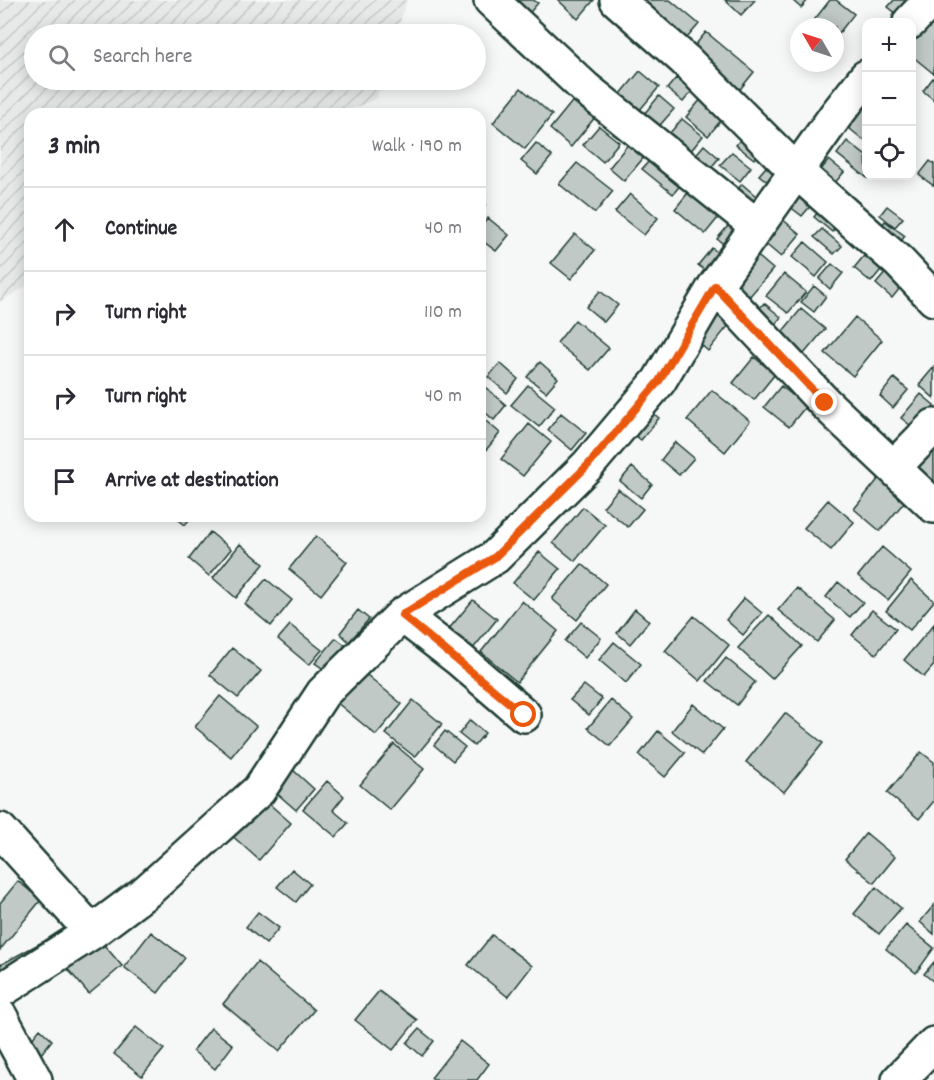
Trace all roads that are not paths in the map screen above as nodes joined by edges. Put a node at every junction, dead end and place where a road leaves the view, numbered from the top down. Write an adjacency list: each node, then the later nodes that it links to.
1 (491, 0): 7 (street)
2 (617, 0): 6 (street)
3 (931, 0): 4 (street)
4 (914, 18)
5 (862, 83): 6 (street)
6 (796, 171): 7 (street); 9 (street)
7 (757, 226): 8 (street)
8 (715, 286): 11 (street); 13 (street)
9 (934, 299)
10 (934, 426): 11 (street)
11 (894, 467): 12 (street)
12 (934, 506)
13 (402, 615): 14 (street); 16 (street)
14 (524, 715)
15 (0, 830): 16 (street)
16 (93, 932): 17 (street)
17 (0, 991)
18 (0, 1016): 20 (street)
19 (934, 1044): 21 (street)
20 (35, 1080)
21 (899, 1080)

